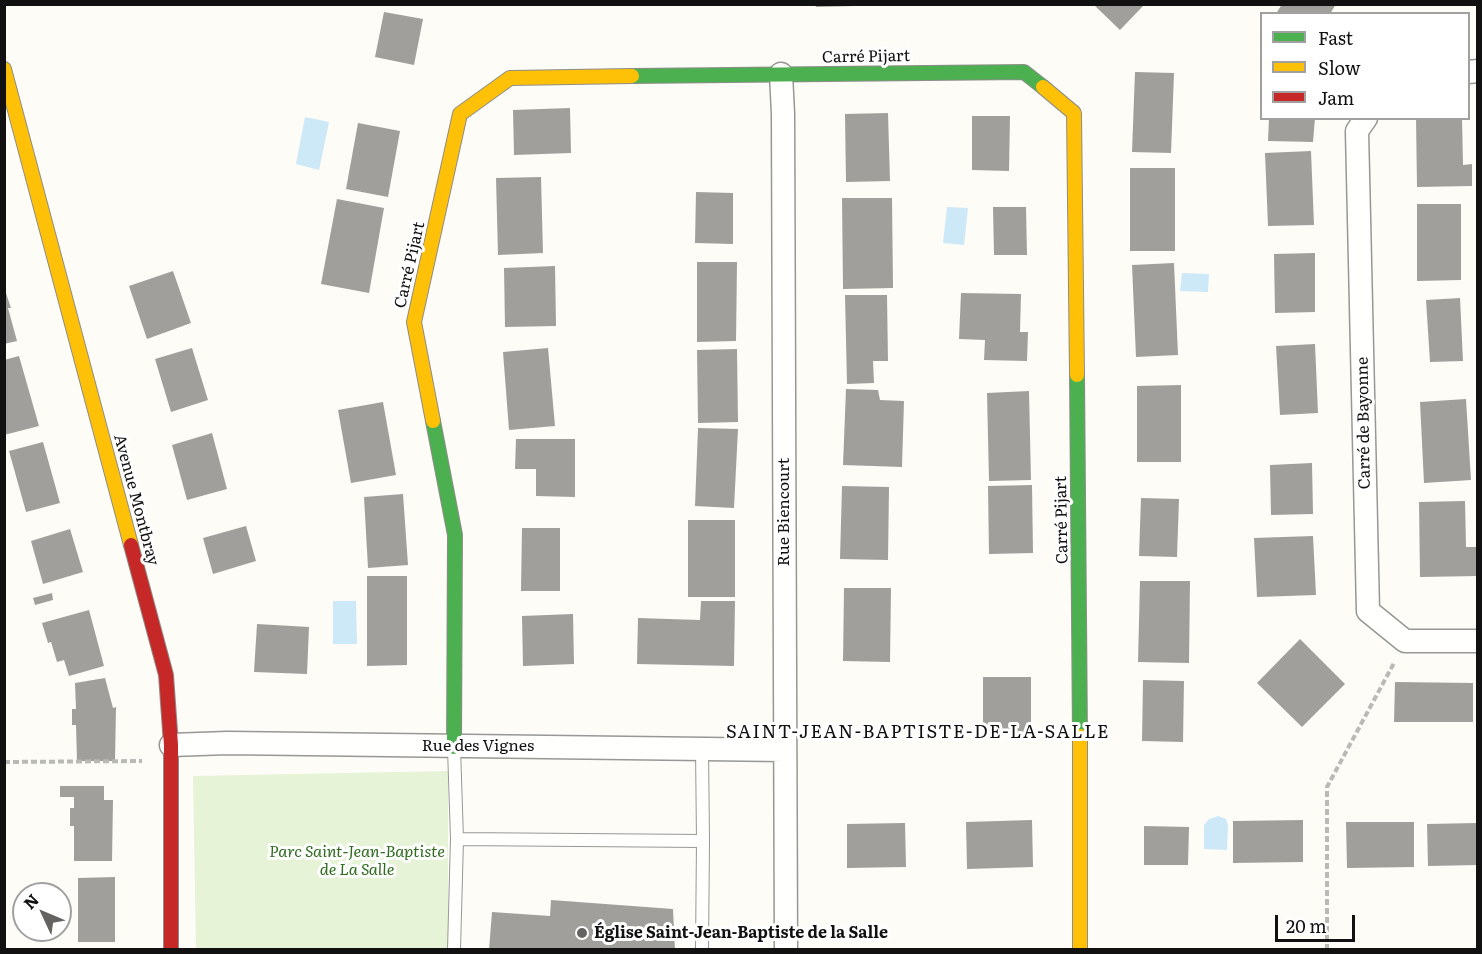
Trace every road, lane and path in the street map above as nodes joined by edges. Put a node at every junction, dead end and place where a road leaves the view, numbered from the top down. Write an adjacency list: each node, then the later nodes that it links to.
1 (4, 69): 9 (street, Avenue Montbray)
2 (781, 74): 6 (street, Carré Pijart); 8 (street, Rue Biencourt); 17 (street, Carré Pijart)
3 (1365, 120): 4 (street, Carré de Bayonne)
4 (1405, 641): 5 (street); 18 (path)
5 (1478, 641)
6 (454, 747): 7 (street, Rue des Vignes); 9 (street, Rue des Vignes); 11 (lane)
7 (702, 748): 8 (street, Rue des Vignes); 12 (lane)
8 (785, 750): 16 (street, Rue Biencourt)
9 (170, 753): 10 (path); 13 (street, Avenue Montbray)
10 (4, 762)
11 (457, 839): 12 (lane); 14 (lane)
12 (703, 842): 15 (lane)
13 (171, 950)
14 (454, 950)
15 (702, 950)
16 (786, 950)
17 (1080, 950)
18 (1327, 950)

